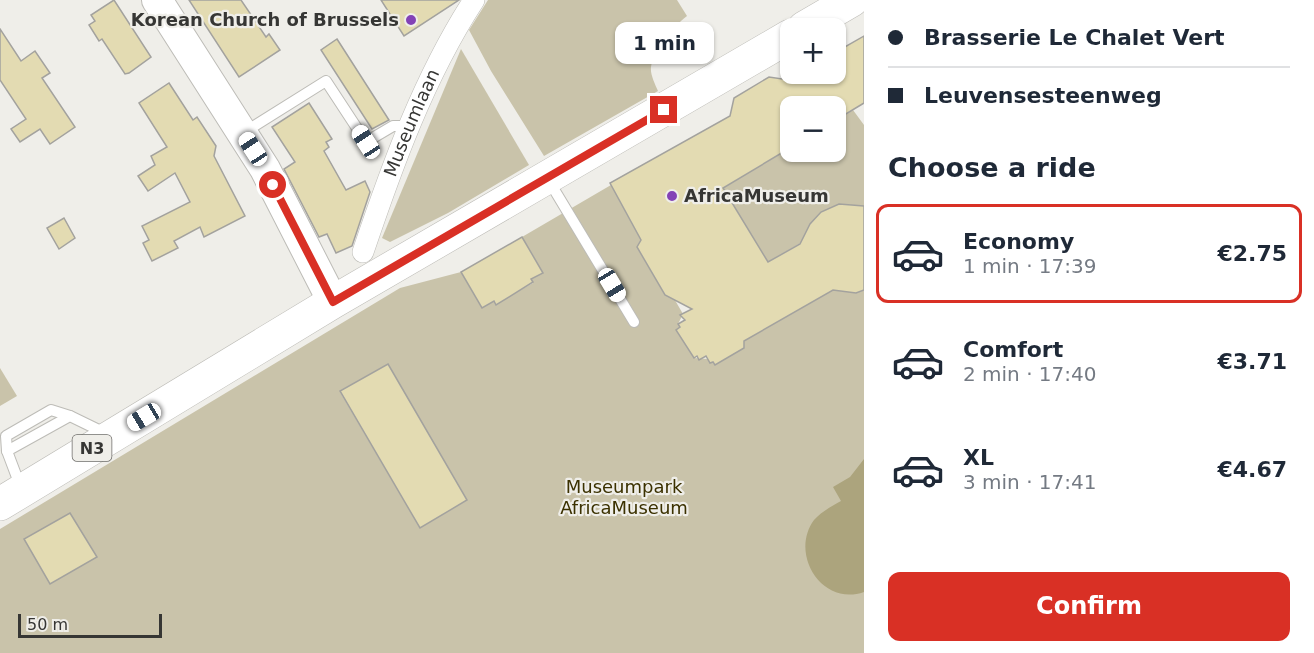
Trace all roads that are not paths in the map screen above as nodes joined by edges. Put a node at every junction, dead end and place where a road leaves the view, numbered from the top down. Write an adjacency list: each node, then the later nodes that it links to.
1 (157, 0): 7 (street)
2 (474, 0): 6 (street, Museumlaan)
3 (852, 0): 4 (main road)
4 (821, 18)
5 (780, 42): 8 (main road, N3)
6 (409, 126): 7 (lane); 9 (street, Museumlaan)
7 (242, 133): 10 (street)
8 (547, 178): 10 (main road, N3); 11 (lane)
9 (363, 252)
10 (333, 302): 12 (main road, N3)
11 (634, 322)
12 (112, 436): 13 (main road, N3); 13 (lane)
13 (11, 497)

